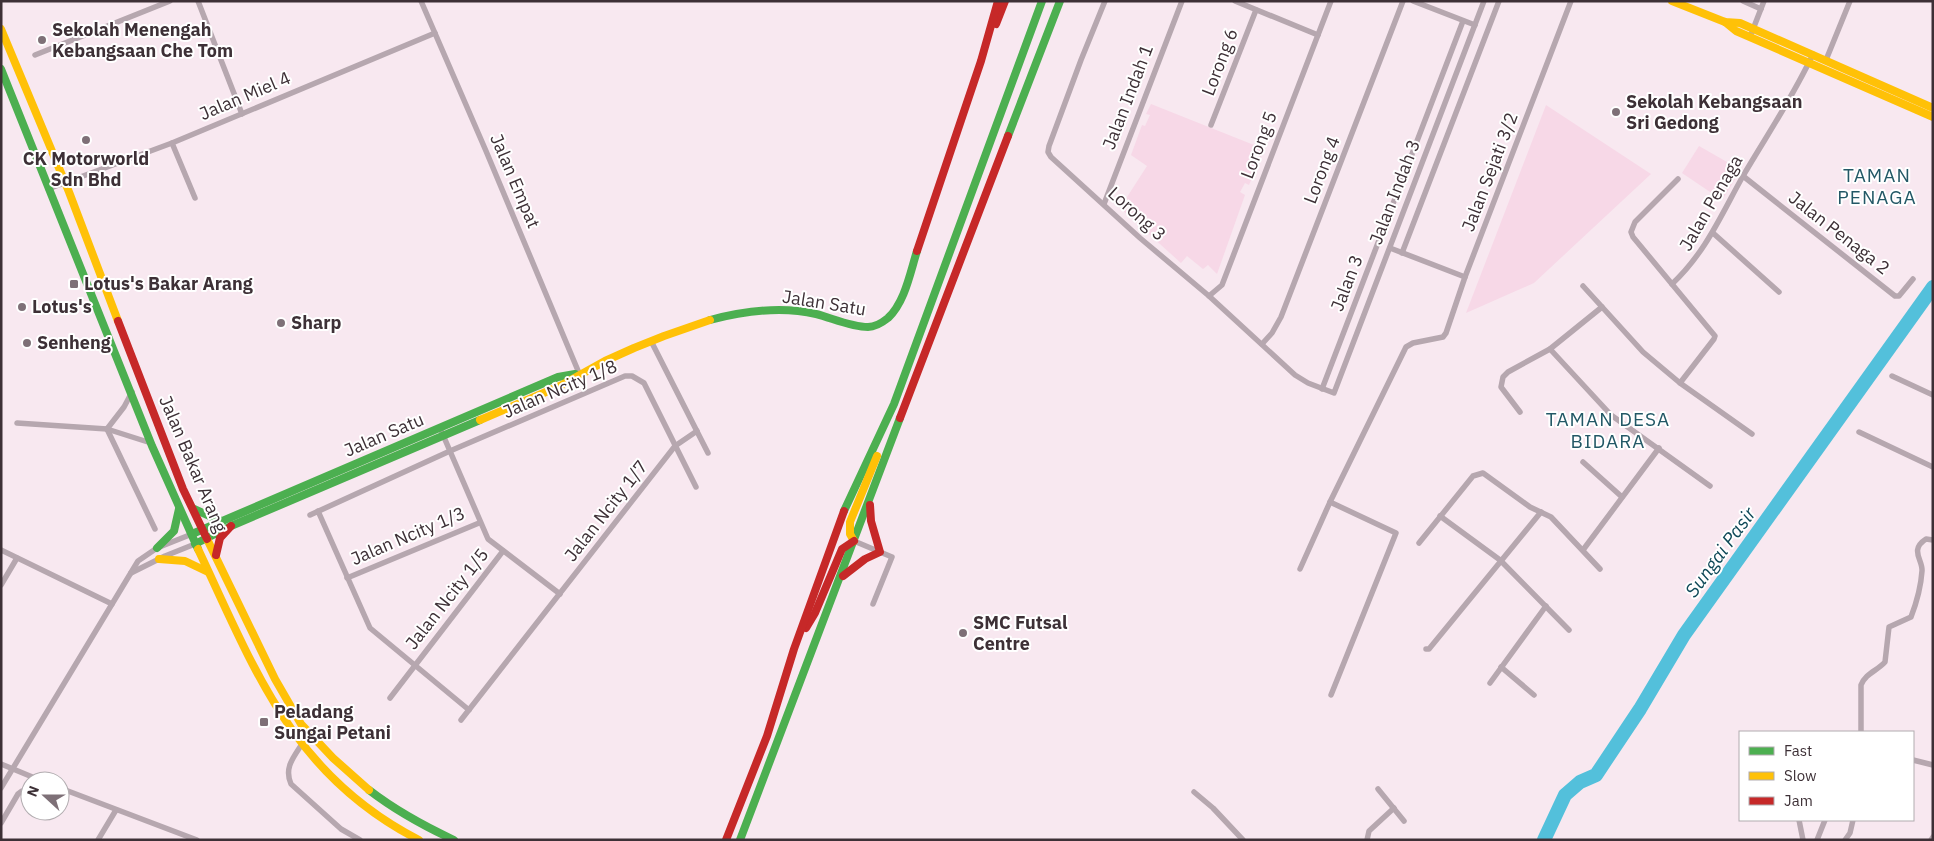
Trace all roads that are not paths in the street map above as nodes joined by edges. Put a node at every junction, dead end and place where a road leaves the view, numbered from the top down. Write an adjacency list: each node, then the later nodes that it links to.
1 (170, 1): 21 (street)
2 (198, 1): 39 (street)
3 (421, 1): 29 (street, Jalan Empat)
4 (998, 1): 35 (main road, Jalan Satu)
5 (1005, 1): 35 (main road, Jalan Satu)
6 (1042, 1): 69 (main road)
7 (1060, 1): 88 (main road)
8 (1105, 1): 48 (street, Lorong 3)
9 (1182, 1): 48 (street, Jalan Indah 1)
10 (1235, 1): 23 (street)
11 (1331, 1): 30 (street, Lorong 5)
12 (1402, 1): 60 (street, Lorong 4)
13 (1413, 1): 24 (street)
14 (1484, 1): 26 (street, Jalan Indah 3)
15 (1499, 1): 51 (street)
16 (1572, 1): 52 (street, Jalan Sejati 3/2)
17 (1672, 1): 25 (main road)
18 (1744, 1): 22 (street)
19 (1764, 1): 22 (street)
20 (1850, 1): 34 (street)
21 (160, 3): 33 (street)
22 (1761, 8): 28 (street)
23 (1256, 10): 30 (street); 41 (street, Lorong 6)
24 (1463, 21): 26 (street); 65 (street, Jalan 3)
25 (1724, 22): 28 (main road); 31 (main road)
26 (1475, 25): 50 (street, Jalan Indah 3)
27 (1, 29): 45 (main road, Jalan Bakar Arang)
28 (1753, 29): 31 (street); 32 (main road)
29 (435, 33): 39 (street, Jalan Miel 4); 62 (street, Jalan Empat)
30 (1318, 35): 57 (street, Lorong 5)
31 (1750, 37): 36 (main road)
32 (1813, 54): 34 (main road); 36 (street, Jalan Penaga)
33 (35, 55)
34 (1826, 60): 38 (main road)
35 (981, 61): 59 (main road, Jalan Satu)
36 (1809, 63): 40 (main road); 43 (street, Jalan Penaga)
37 (1, 69): 46 (main road, Jalan Bakar Arang)
38 (1933, 108)
39 (242, 114): 42 (street, Jalan Miel 4)
40 (1933, 117)
41 (1211, 125)
42 (172, 143): 45 (street, Jalan Miel 4); 47 (street)
43 (1743, 176): 49 (street, Jalan Penaga); 53 (street, Jalan Penaga 2)
44 (1678, 179): 54 (street)
45 (65, 182): 46 (street, Jalan Miel 4); 91 (main road, Jalan Bakar Arang)
46 (48, 189): 66 (main road, Jalan Bakar Arang)
47 (195, 198)
48 (1104, 204): 57 (street, Lorong 3)
49 (1713, 234): 54 (street, Jalan Penaga); 56 (street)
50 (1390, 248): 51 (street); 67 (street, Jalan Indah 3)
51 (1402, 253): 52 (street)
52 (1465, 277): 89 (street, Jalan Sejati 3/2)
53 (1913, 279)
54 (1672, 284): 64 (street)
55 (1583, 286): 58 (street)
56 (1779, 292)
57 (1209, 296): 60 (street, Lorong 3)
58 (1602, 307): 61 (street); 64 (street)
59 (651, 341): 62 (main road, Jalan Satu); 74 (street)
60 (1262, 344): 65 (street, Lorong 3)
61 (1550, 349): 70 (street); 80 (street)
62 (579, 373): 73 (main road, Jalan Satu); 77 (main road, Jalan Satu)
63 (1892, 376): 68 (street)
64 (1680, 383): 76 (street)
65 (1322, 389): 67 (street, Lorong 3)
66 (132, 392): 72 (street); 78 (main road, Jalan Bakar Arang)
67 (1334, 393)
68 (1933, 395)
69 (894, 404): 104 (main road); 128 (main road)
70 (1520, 412)
71 (17, 423): 72 (street)
72 (107, 428): 78 (street); 99 (street)
73 (440, 428): 77 (street); 96 (main road, Jalan Satu)
74 (697, 431): 79 (street, Jalan Ncity 1/7); 82 (street)
75 (1859, 432): 84 (street)
76 (1752, 434)
77 (443, 436): 81 (street); 98 (main road, Jalan Satu)
78 (151, 443): 90 (main road, Jalan Bakar Arang)
79 (675, 446): 81 (street, Jalan Ncity 1/8); 86 (street, Jalan Ncity 1/8); 123 (street, Jalan Ncity 1/7)
80 (1659, 448): 85 (street); 87 (street)
81 (450, 452): 92 (street, Jalan Ncity 1/8); 97 (street)
82 (708, 453)
83 (1583, 462): 87 (street)
84 (1933, 467)
85 (1710, 486)
86 (696, 487)
87 (1622, 497): 109 (street)
88 (870, 499): 104 (main road); 111 (main road)
89 (1330, 502): 116 (street); 133 (street)
90 (179, 507): 101 (main road, Jalan Bakar Arang); 107 (main road)
91 (194, 509): 96 (main road); 100 (main road, Jalan Bakar Arang)
92 (318, 511): 94 (street, Jalan Ncity 1/8); 121 (street)
93 (1541, 512): 95 (street); 109 (street); 115 (street)
94 (310, 515)
95 (1440, 516): 105 (street); 115 (street)
96 (221, 521): 100 (main road, Jalan Satu)
97 (480, 523): 110 (street); 121 (street, Jalan Ncity 1/3)
98 (231, 526): 102 (main road, Jalan Satu); 112 (main road)
99 (155, 529)
100 (202, 529): 101 (main road, Jalan Satu); 102 (main road, Jalan Bakar Arang)
101 (192, 534): 106 (main road, Jalan Bakar Arang); 107 (street)
102 (208, 538): 106 (main road, Jalan Satu); 112 (main road, Jalan Bakar Arang)
103 (1931, 540): 138 (street)
104 (854, 541): 111 (street); 120 (main road); 128 (main road)
105 (1419, 543)
106 (195, 544): 114 (street); 118 (main road, Jalan Bakar Arang)
107 (157, 548): 119 (street)
108 (1, 550): 113 (street)
109 (1583, 550): 117 (street)
110 (503, 551): 123 (street); 130 (street, Jalan Ncity 1/5)
111 (880, 552): 120 (main road); 125 (street)
112 (216, 555): 162 (main road, Jalan Bakar Arang)
113 (17, 558): 122 (street); 124 (street)
114 (158, 559): 118 (main road); 119 (street)
115 (1500, 560): 126 (street); 129 (street)
116 (1300, 569)
117 (1600, 569)
118 (208, 572): 139 (main road, Jalan Bakar Arang)
119 (129, 574): 124 (street)
120 (841, 577): 164 (main road)
121 (348, 578): 130 (street)
122 (1, 585)
123 (560, 594): 136 (street, Jalan Ncity 1/7)
124 (112, 604): 143 (street)
125 (873, 604)
126 (1546, 606): 127 (street); 131 (street)
127 (1569, 630)
128 (794, 649): 163 (main road)
129 (1426, 649)
130 (415, 665): 135 (street, Jalan Ncity 1/5); 136 (street)
131 (1501, 668): 132 (street); 134 (street)
132 (1490, 683)
133 (1331, 695)
134 (1534, 695)
135 (390, 698)
136 (469, 710): 137 (street, Jalan Ncity 1/7)
137 (462, 720)
138 (1861, 731)
139 (302, 744): 160 (street); 161 (main road, Jalan Bakar Arang)
140 (1914, 760): 142 (street)
141 (1, 764): 143 (street)
142 (1933, 765)
143 (12, 769): 144 (street); 145 (street)
144 (20, 772)
145 (1, 788)
146 (1378, 789): 150 (street)
147 (20, 792): 156 (street)
148 (70, 792): 151 (street)
149 (1194, 792): 165 (street)
150 (1394, 808): 152 (street); 166 (street)
151 (116, 810): 158 (street); 159 (street)
152 (1404, 821)
153 (1799, 821): 167 (street)
154 (1825, 821): 168 (street)
155 (1853, 821): 169 (street)
156 (1, 823)
157 (1933, 837): 170 (street)
158 (98, 840)
159 (197, 840)
160 (360, 840)
161 (419, 840)
162 (454, 840)
163 (726, 840)
164 (740, 840)
165 (1243, 840)
166 (1367, 840)
167 (1802, 840)
168 (1817, 840)
169 (1845, 840)
170 (1931, 840)

